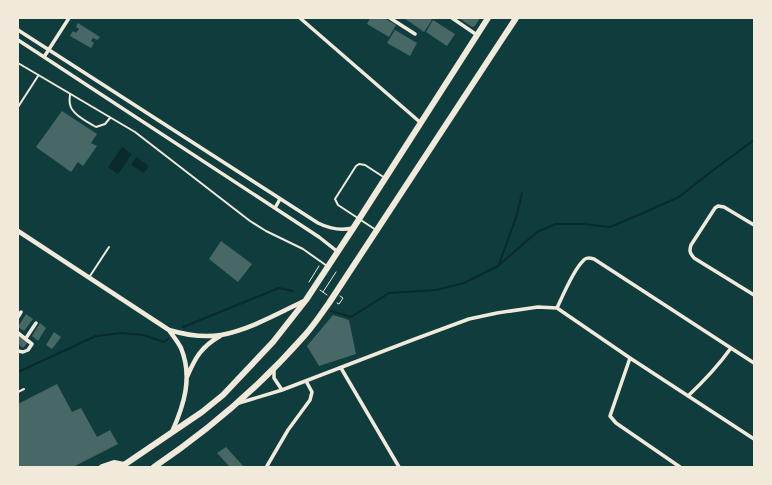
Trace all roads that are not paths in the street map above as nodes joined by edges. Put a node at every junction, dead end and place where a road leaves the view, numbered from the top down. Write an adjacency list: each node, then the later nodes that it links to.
1 (70, 18): 11 (street)
2 (300, 18): 20 (street)
3 (390, 18): 8 (street)
4 (452, 18): 9 (street)
5 (488, 18): 9 (highway)
6 (516, 18): 30 (highway)
7 (18, 30): 11 (street)
8 (415, 34)
9 (477, 35): 20 (highway)
10 (18, 40): 12 (street)
11 (49, 50): 12 (street); 17 (street)
12 (44, 57): 19 (street)
13 (18, 63): 14 (lane)
14 (38, 76): 15 (lane); 16 (lane)
15 (70, 94): 18 (lane); 18 (lane)
16 (18, 107)
17 (142, 109): 19 (street); 21 (street)
18 (110, 117): 33 (lane)
19 (136, 117): 22 (street)
20 (422, 124): 23 (highway)
21 (212, 154): 22 (street); 24 (street)
22 (206, 163): 25 (street)
23 (386, 179): 26 (highway); 26 (lane)
24 (280, 198): 25 (street); 28 (street)
25 (275, 208): 32 (street)
26 (359, 220): 28 (highway); 30 (lane)
27 (754, 225): 35 (street)
28 (354, 227): 32 (highway)
29 (18, 231): 34 (street)
30 (376, 231): 49 (highway)
31 (109, 247): 34 (lane)
32 (338, 252): 33 (highway)
33 (328, 266): 36 (highway)
34 (89, 277): 41 (street)
35 (754, 295)
36 (306, 300): 43 (street); 58 (highway)
37 (557, 308): 45 (street); 47 (street); 50 (street)
38 (22, 312): 39 (street)
39 (18, 317)
40 (36, 323): 44 (street)
41 (169, 330): 43 (street); 51 (street)
42 (18, 333): 44 (street)
43 (221, 335): 51 (street)
44 (26, 338): 46 (street)
45 (731, 348): 48 (street); 56 (street)
46 (18, 350)
47 (630, 358): 56 (street); 65 (street)
48 (754, 363)
49 (274, 367): 54 (street); 57 (highway)
50 (341, 368): 52 (street); 64 (street)
51 (186, 378): 58 (street)
52 (306, 381): 54 (street); 61 (street)
53 (24, 389): 55 (lane)
54 (282, 390): 57 (street)
55 (18, 392)
56 (688, 396): 59 (street)
57 (238, 403): 63 (highway)
58 (172, 433): 60 (highway)
59 (754, 439)
60 (123, 466): 62 (highway)
61 (266, 466)
62 (102, 467)
63 (154, 467)
64 (399, 467)
65 (680, 467)

